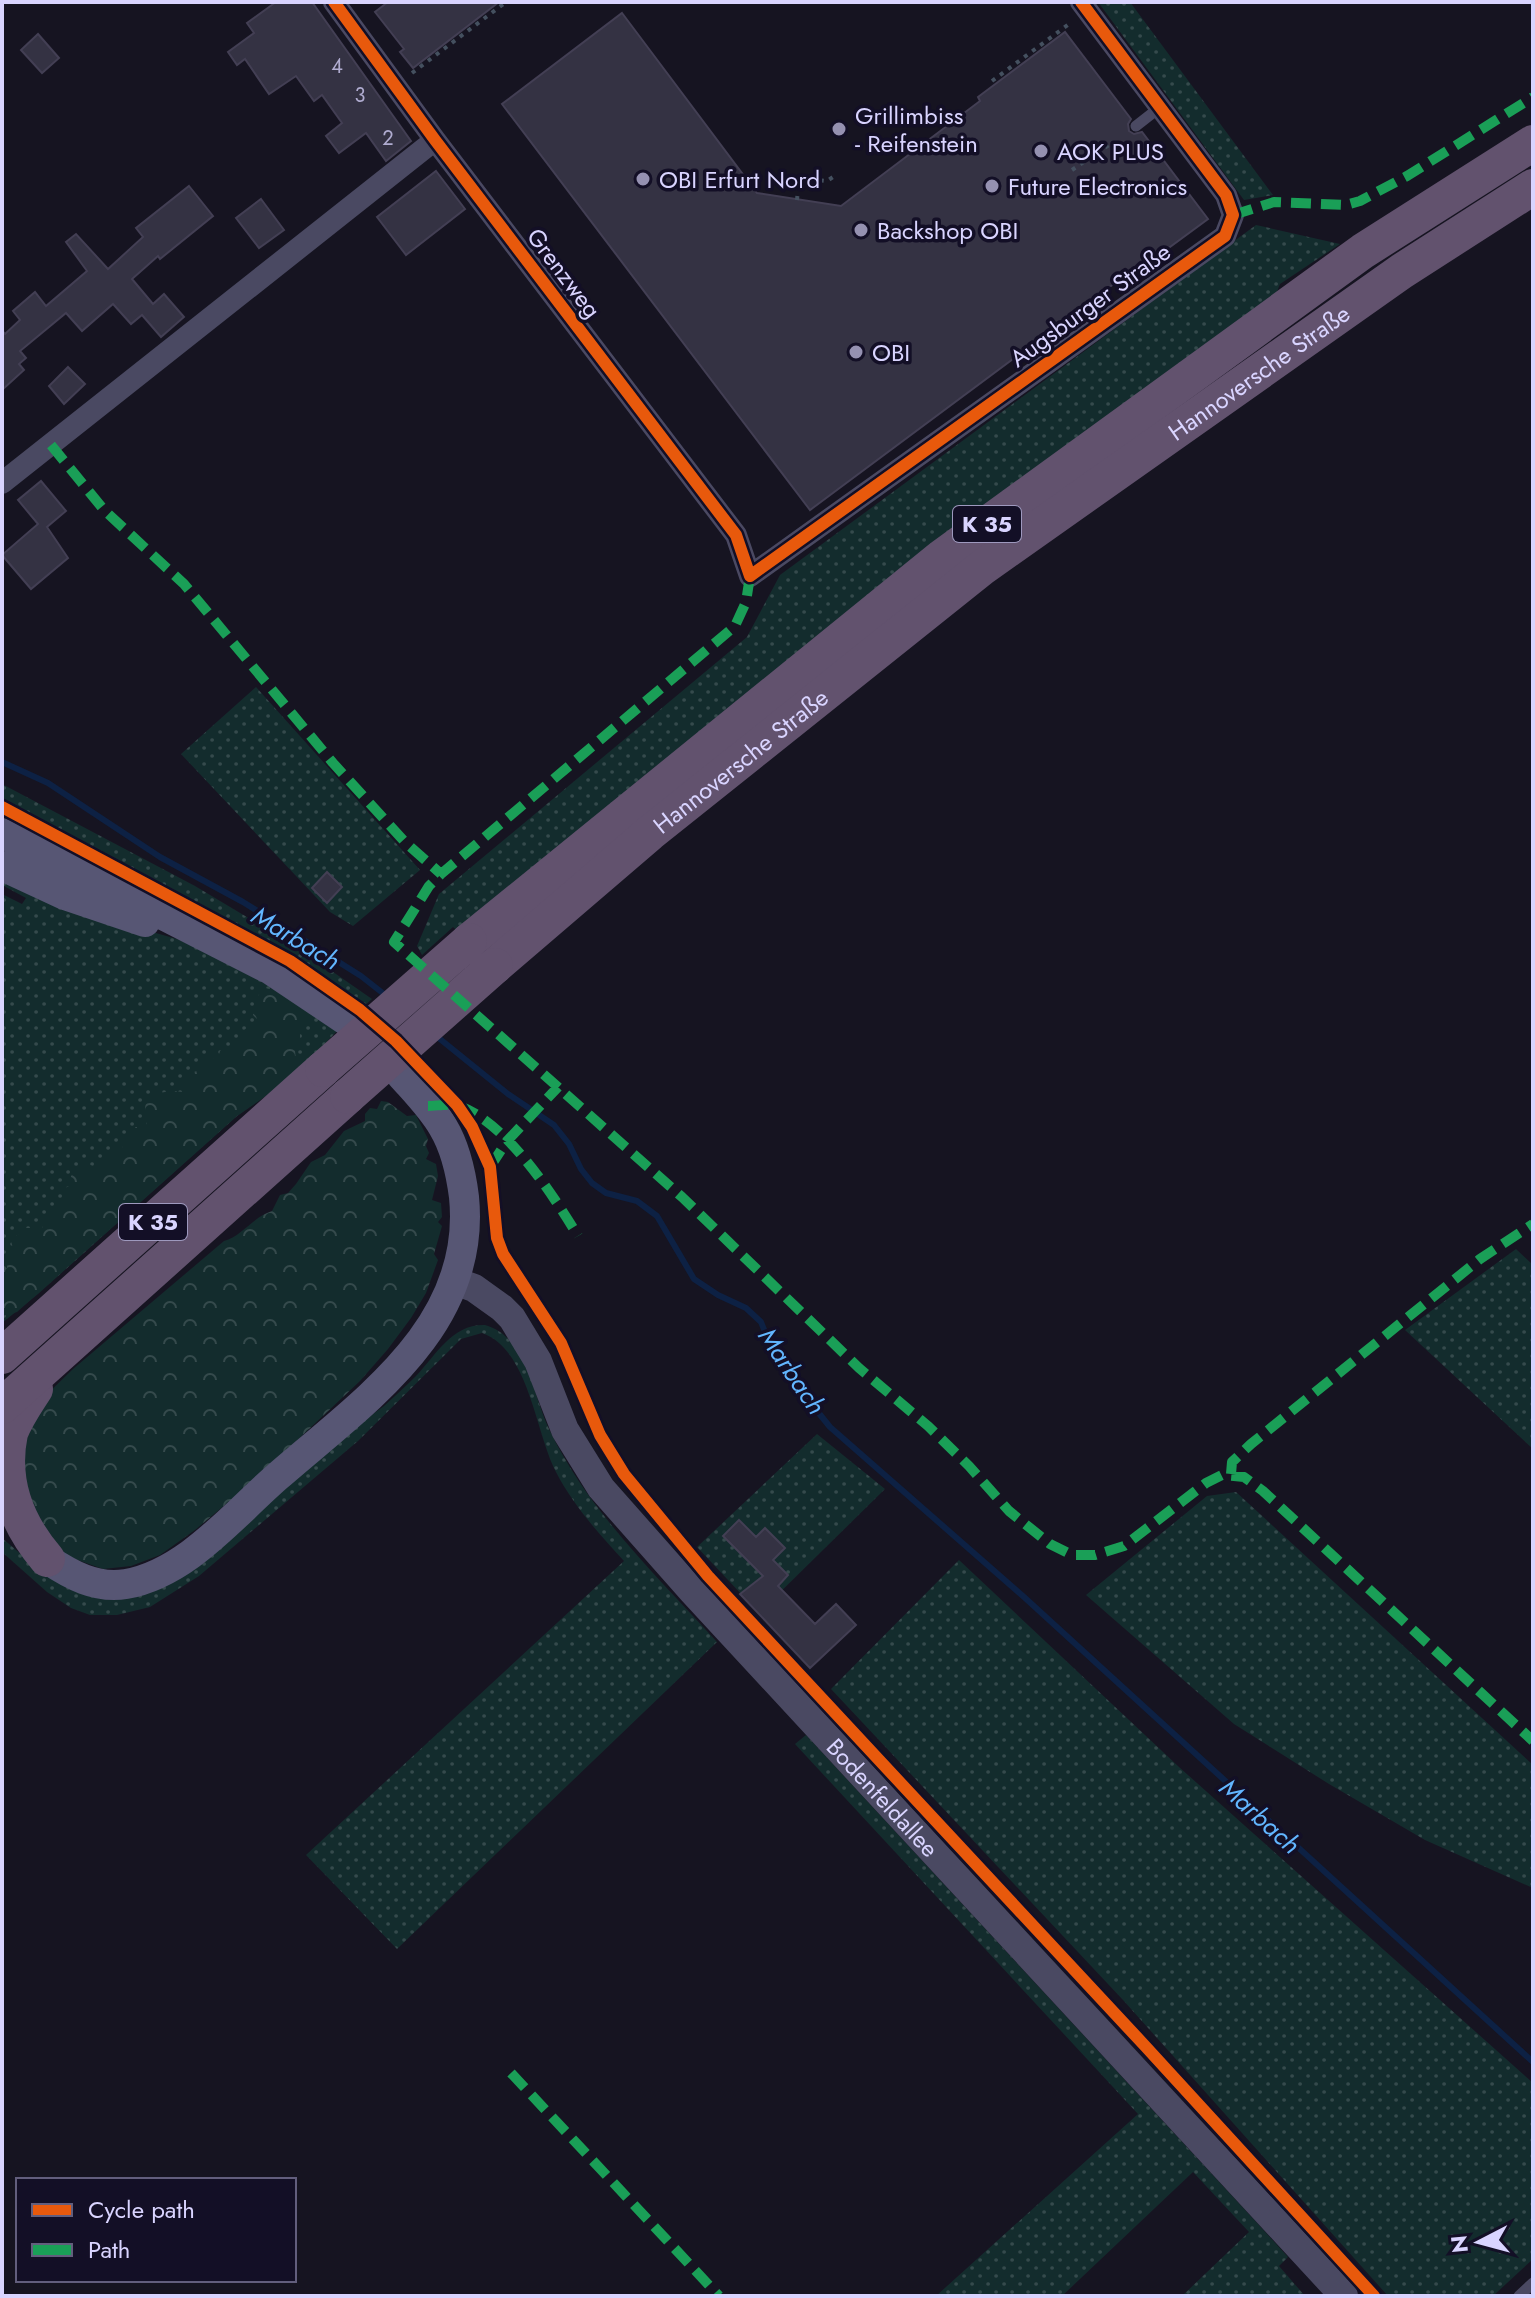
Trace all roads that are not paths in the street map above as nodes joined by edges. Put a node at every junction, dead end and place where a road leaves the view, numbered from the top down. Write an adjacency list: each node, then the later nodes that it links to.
1 (334, 2): 5 (street, Grenzweg)
2 (1076, 12): 3 (street, Augsburger Straße)
3 (1159, 108): 4 (lane); 9 (street, Augsburger Straße)
4 (1136, 126)
5 (435, 140): 8 (street); 9 (street, Grenzweg)
6 (1533, 143): 16 (highway, Hannoversche Straße / K 35, bridge)
7 (1533, 187): 17 (highway, Hannoversche Straße / K 35, bridge)
8 (2, 483)
9 (750, 576)
10 (2, 833): 12 (main road)
11 (2, 866): 12 (main road)
12 (209, 940): 13 (main road)
13 (347, 1021)
14 (401, 1075): 15 (main road)
15 (455, 1281): 20 (main road); 22 (street, Bodenfeldallee)
16 (10, 1344)
17 (53, 1360): 18 (highway, Hannoversche Straße / K 35); 20 (highway)
18 (2, 1406)
19 (2, 1527): 20 (highway)
20 (47, 1559)
21 (1533, 2283): 23 (lane)
22 (1344, 2296)
23 (1519, 2296)

